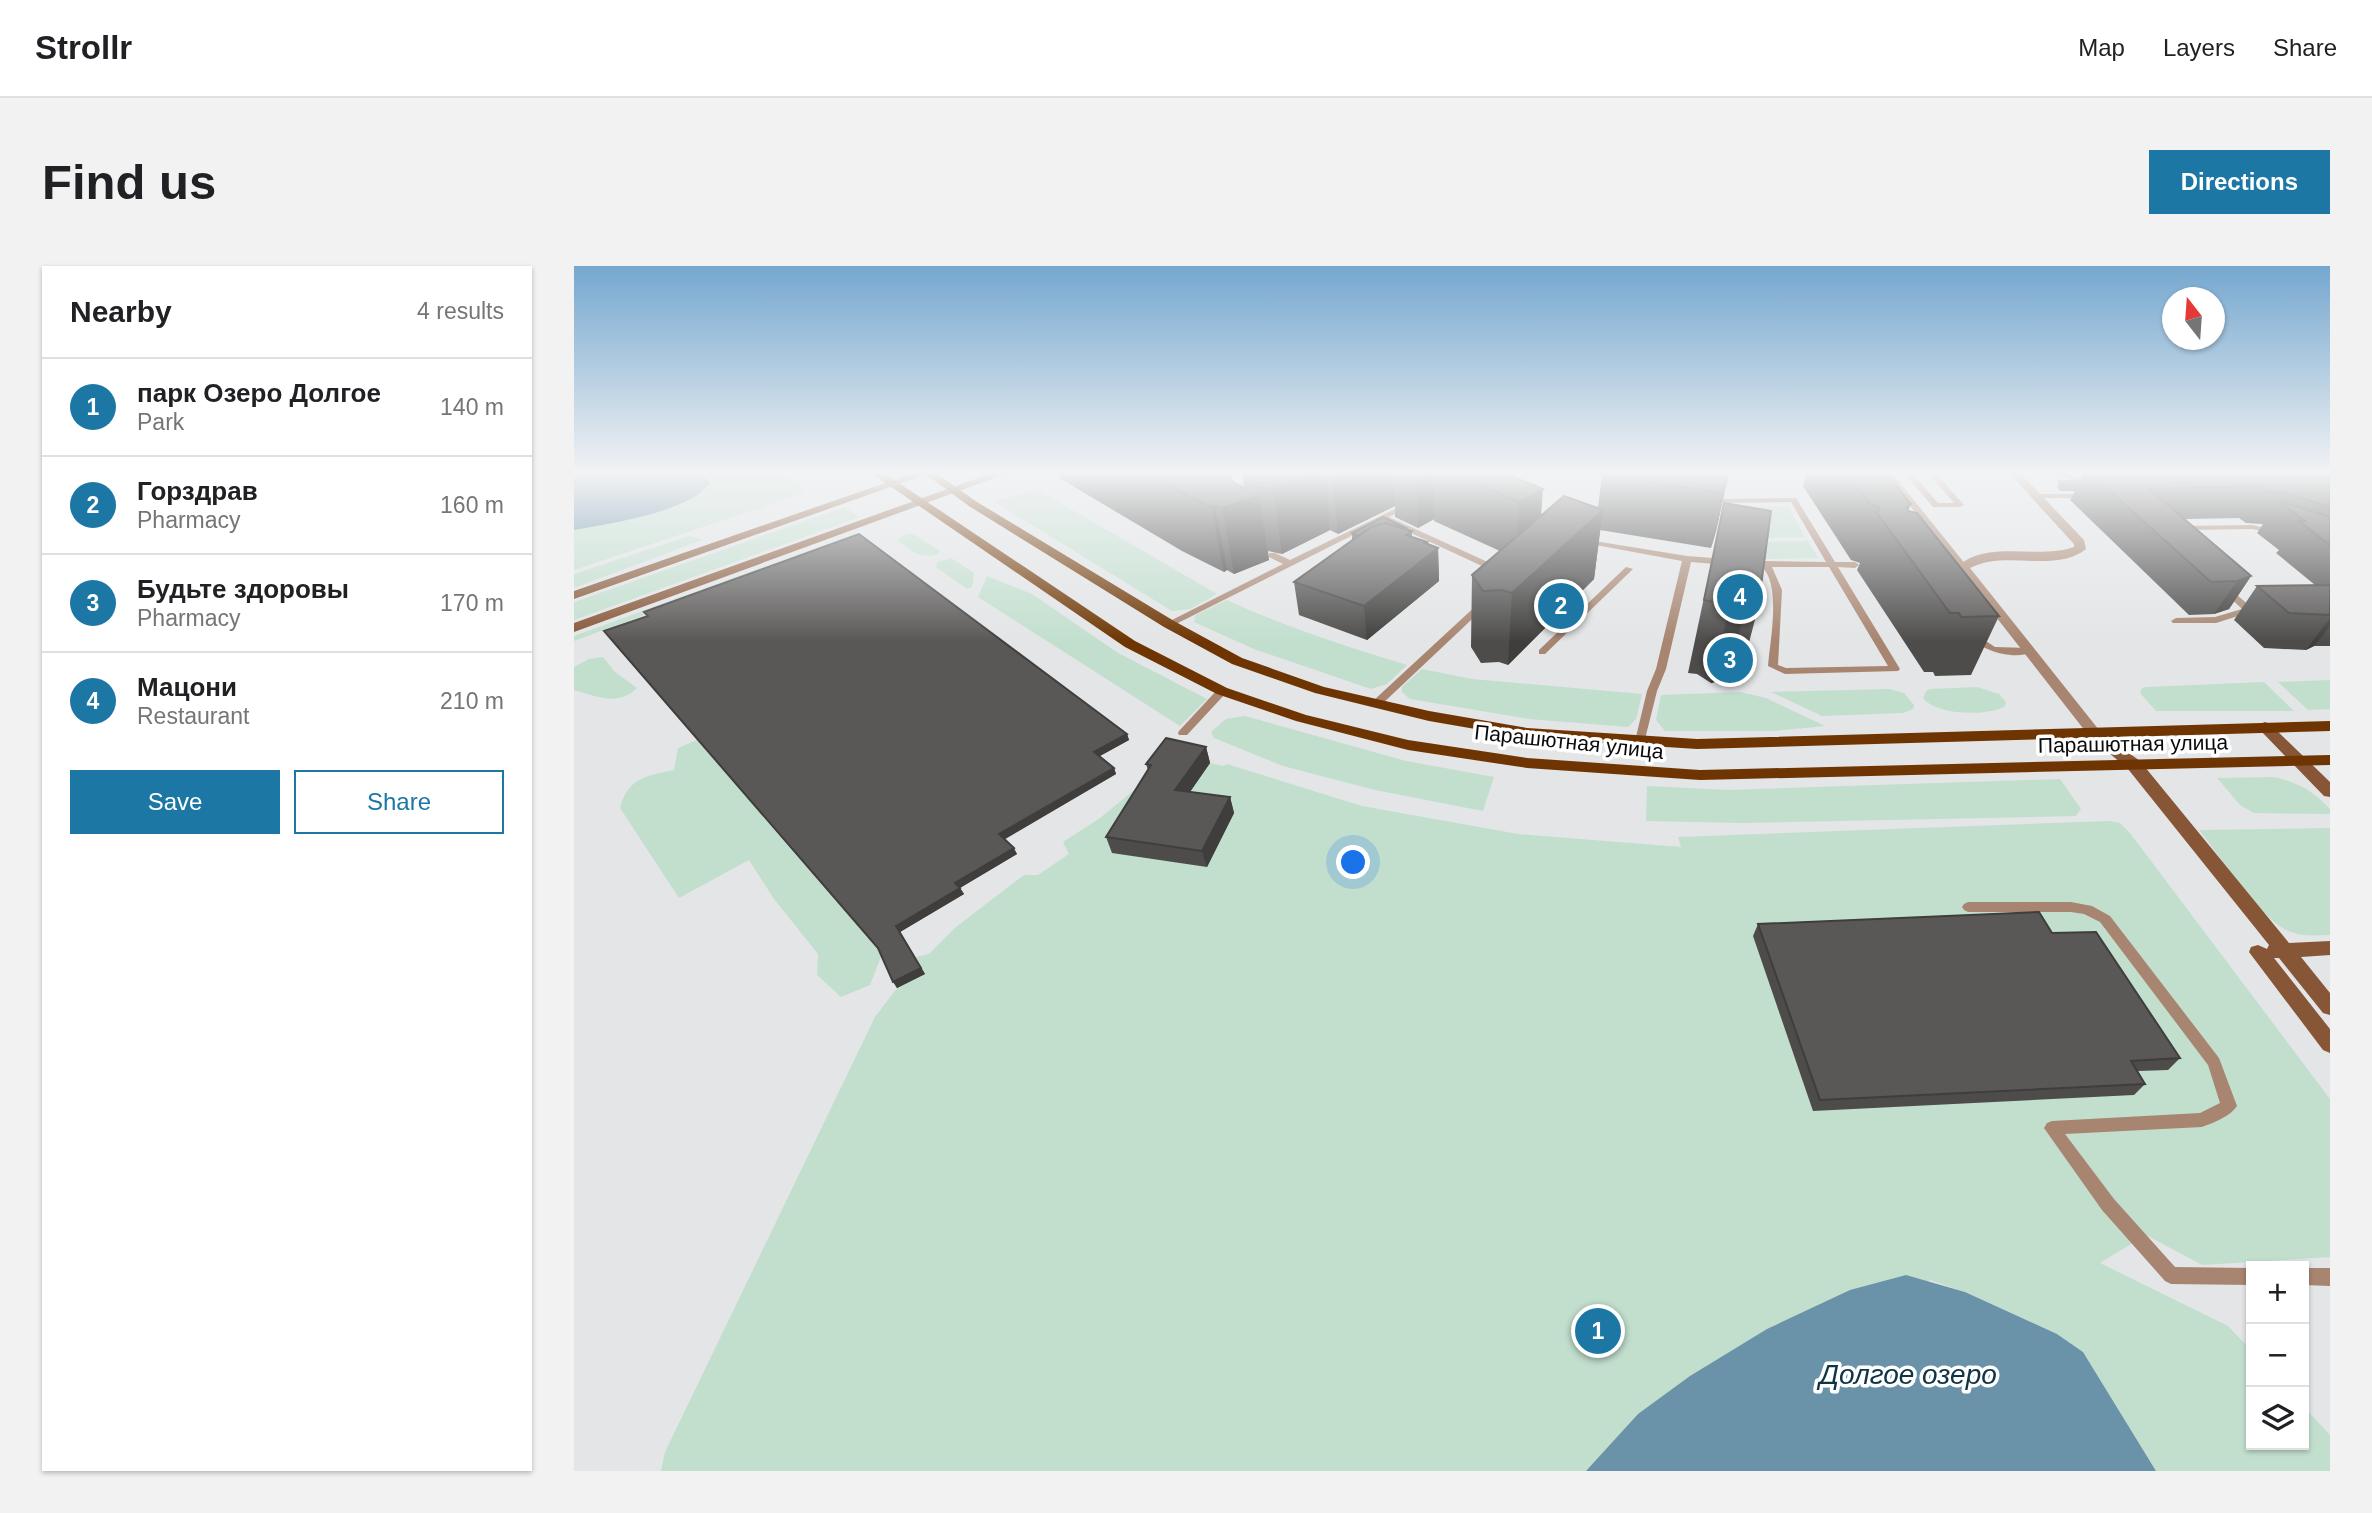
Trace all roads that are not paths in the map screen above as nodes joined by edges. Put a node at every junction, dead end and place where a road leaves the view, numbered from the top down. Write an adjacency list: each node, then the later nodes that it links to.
1 (763, 529): 29 (main road)
2 (848, 529): 35 (main road)
3 (960, 529): 39 (main road, Парашютная улица)
4 (1016, 529): 34 (main road, Парашютная улица)
5 (1358, 529): 13 (lane)
6 (1408, 529): 11 (lane)
7 (1811, 529): 24 (lane)
8 (1933, 529): 25 (lane)
9 (2067, 529): 25 (street)
10 (2261, 529): 12 (lane)
11 (1418, 534): 14 (lane); 27 (lane)
12 (2284, 535)
13 (1339, 539): 16 (lane); 21 (lane)
14 (1408, 539)
15 (1578, 539): 18 (lane)
16 (1349, 544)
17 (1272, 555): 21 (lane)
18 (1687, 559): 19 (lane); 45 (lane)
19 (1738, 562)
20 (1752, 563): 22 (lane)
21 (1290, 564): 34 (lane)
22 (1766, 564): 24 (lane); 24 (lane)
23 (1854, 565): 24 (lane)
24 (1833, 566)
25 (1963, 567): 37 (street)
26 (1629, 569): 38 (lane)
27 (1512, 577)
28 (2212, 577): 31 (lane)
29 (574, 595)
30 (1493, 595): 40 (lane)
31 (2247, 608): 32 (lane); 33 (lane)
32 (2265, 608)
33 (2176, 621)
34 (1168, 624): 40 (main road, Парашютная улица)
35 (574, 628)
36 (1972, 633): 37 (lane)
37 (2029, 650): 44 (street)
38 (1542, 652)
39 (1222, 691): 43 (lane); 48 (main road, Парашютная улица)
40 (1377, 703): 45 (main road, Парашютная улица)
41 (2330, 726): 42 (main road, Парашютная улица)
42 (2265, 727): 44 (main road, Парашютная улица); 47 (main road)
43 (1183, 733)
44 (2094, 733): 45 (main road, Парашютная улица); 48 (main road)
45 (1640, 741)
46 (2330, 760): 47 (main road, Парашютная улица)
47 (2299, 761): 48 (main road, Парашютная улица); 49 (main road)
48 (2134, 765): 52 (main road)
49 (2330, 792)
50 (1968, 907): 55 (lane)
51 (2330, 948): 52 (main road)
52 (2284, 950): 53 (main road); 54 (main road)
53 (2330, 1007)
54 (2330, 1044)
55 (2246, 1277)
56 (2309, 1277): 57 (lane)
57 (2330, 1277)

